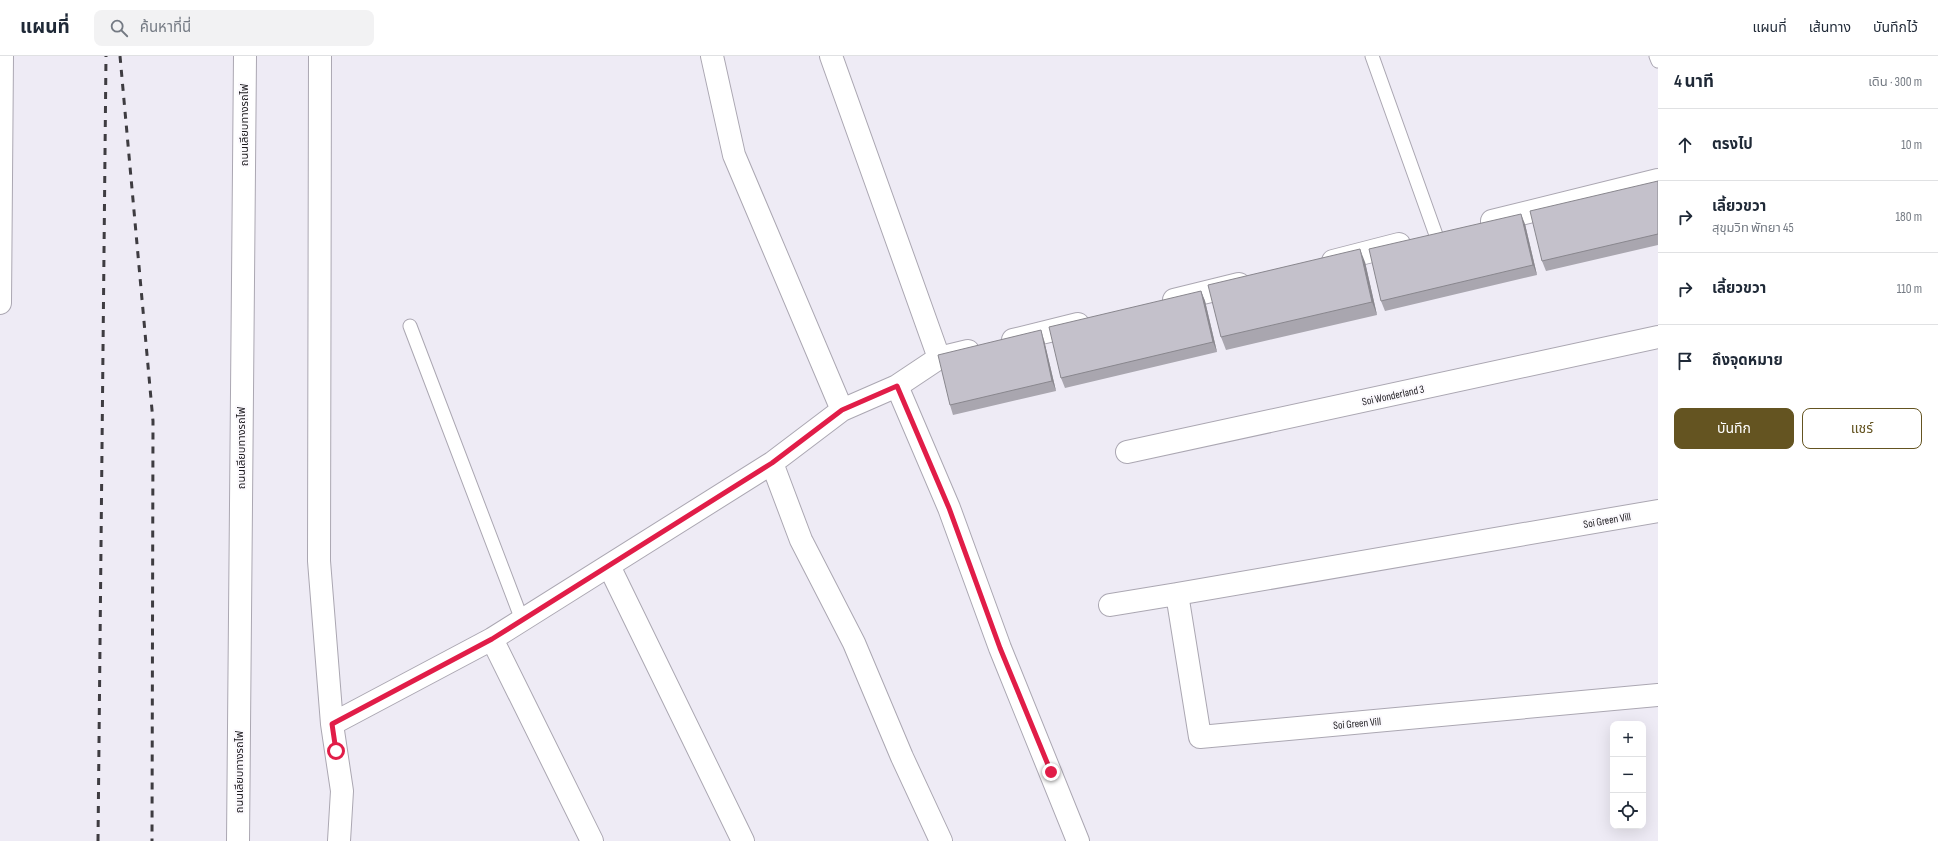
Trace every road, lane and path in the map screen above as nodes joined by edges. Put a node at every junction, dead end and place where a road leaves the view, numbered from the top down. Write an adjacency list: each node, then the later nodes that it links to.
1 (2, 56): 14 (street)
2 (244, 56): 32 (street, ถนนเลียบทางรถไฟ)
3 (320, 56): 31 (street)
4 (712, 56): 21 (street)
5 (831, 56): 19 (street)
6 (1372, 56): 11 (lane)
7 (1656, 56): 8 (lane)
8 (1658, 61)
9 (1658, 180): 10 (street)
10 (1474, 226)
11 (1444, 233): 12 (street)
12 (1314, 265)
13 (1260, 278): 15 (street)
14 (0, 303)
15 (1153, 305)
16 (1100, 318): 19 (street)
17 (410, 326): 28 (lane)
18 (1658, 337): 22 (street, Soi Wonderland 3)
19 (939, 358): 20 (street)
20 (897, 386): 21 (street); 37 (street)
21 (842, 410): 23 (street)
22 (1127, 452)
23 (772, 463): 25 (street); 36 (street)
24 (1658, 512): 26 (street, Soi Green Vill)
25 (609, 566): 28 (street); 35 (street)
26 (1177, 594): 27 (street, Soi Green Vill); 30 (street, Soi Green Vill)
27 (1110, 605)
28 (522, 620): 29 (street)
29 (492, 639): 31 (street); 34 (street)
30 (1658, 695)
31 (332, 724): 33 (street)
32 (238, 841)
33 (339, 841)
34 (592, 841)
35 (743, 841)
36 (941, 841)
37 (1078, 841)

